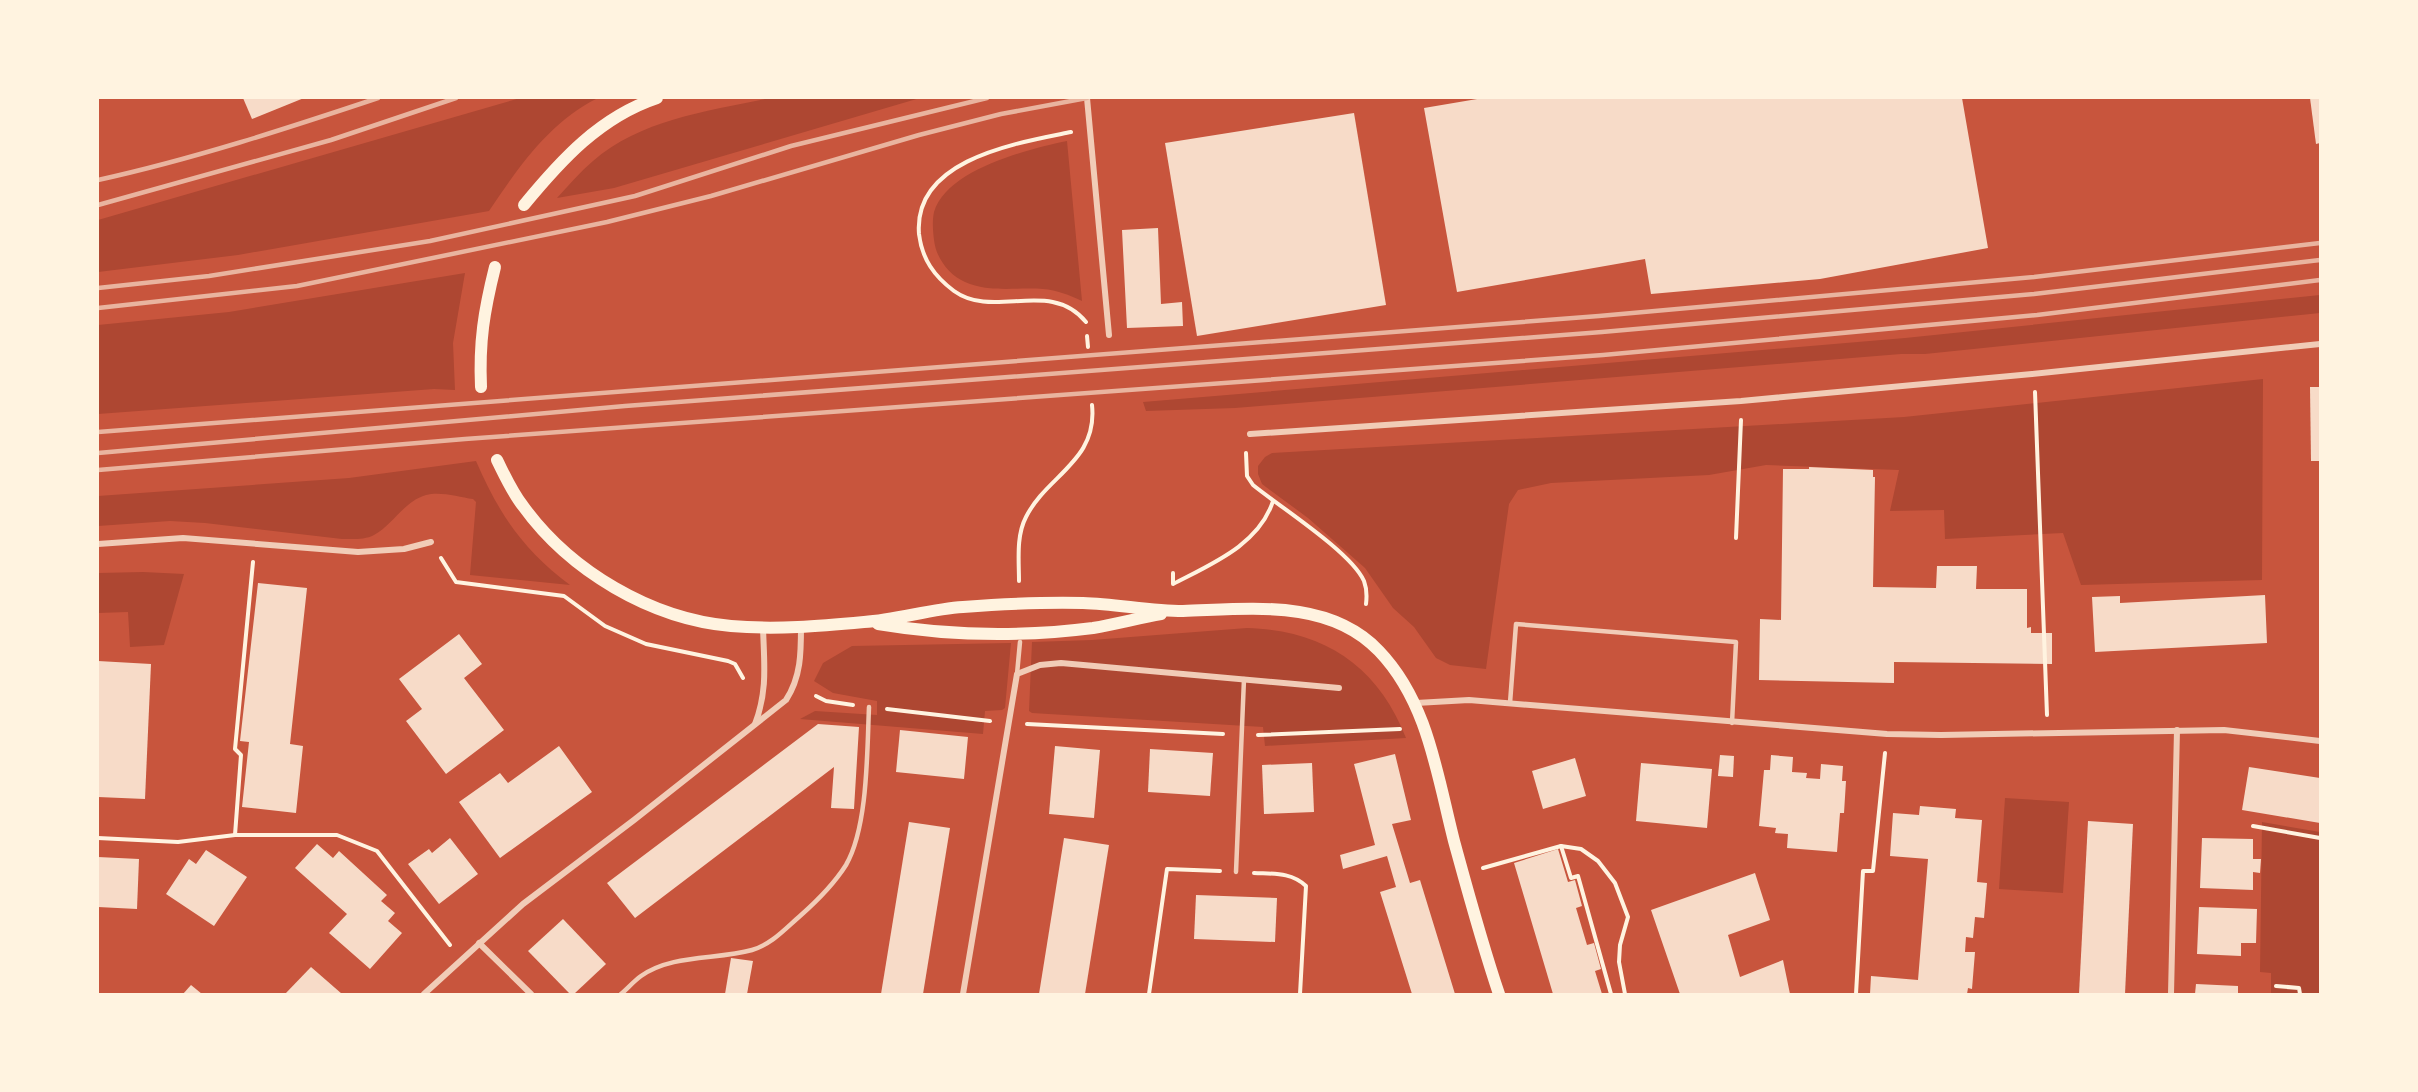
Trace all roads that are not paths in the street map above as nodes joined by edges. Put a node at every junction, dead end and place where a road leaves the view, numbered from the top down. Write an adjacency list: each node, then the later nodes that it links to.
1 (657, 98): 3 (main road)
2 (1088, 98): 5 (street)
3 (524, 205)
4 (495, 267): 7 (main road)
5 (1109, 335)
6 (2320, 344): 8 (street)
7 (481, 387)
8 (1250, 434)
9 (497, 460): 15 (main road)
10 (431, 542): 11 (street)
11 (98, 544)
12 (1174, 611): 13 (main road); 13 (main road); 21 (main road)
13 (869, 622): 14 (main road)
14 (801, 626): 15 (main road); 24 (street)
15 (763, 627): 24 (street)
16 (1020, 642): 17 (lane)
17 (1017, 675): 18 (street); 32 (street)
18 (1244, 679): 19 (street); 27 (lane)
19 (1339, 688)
20 (1510, 703): 21 (street); 23 (street); 23 (lane)
21 (1416, 704): 33 (main road)
22 (869, 707): 31 (lane)
23 (1732, 723): 25 (street)
24 (755, 725): 28 (street)
25 (2177, 730): 26 (street); 34 (street)
26 (2320, 741)
27 (1236, 872)
28 (479, 943): 29 (street); 30 (street)
29 (424, 994)
30 (531, 994)
31 (621, 994)
32 (963, 994)
33 (1498, 994)
34 (2171, 994)

